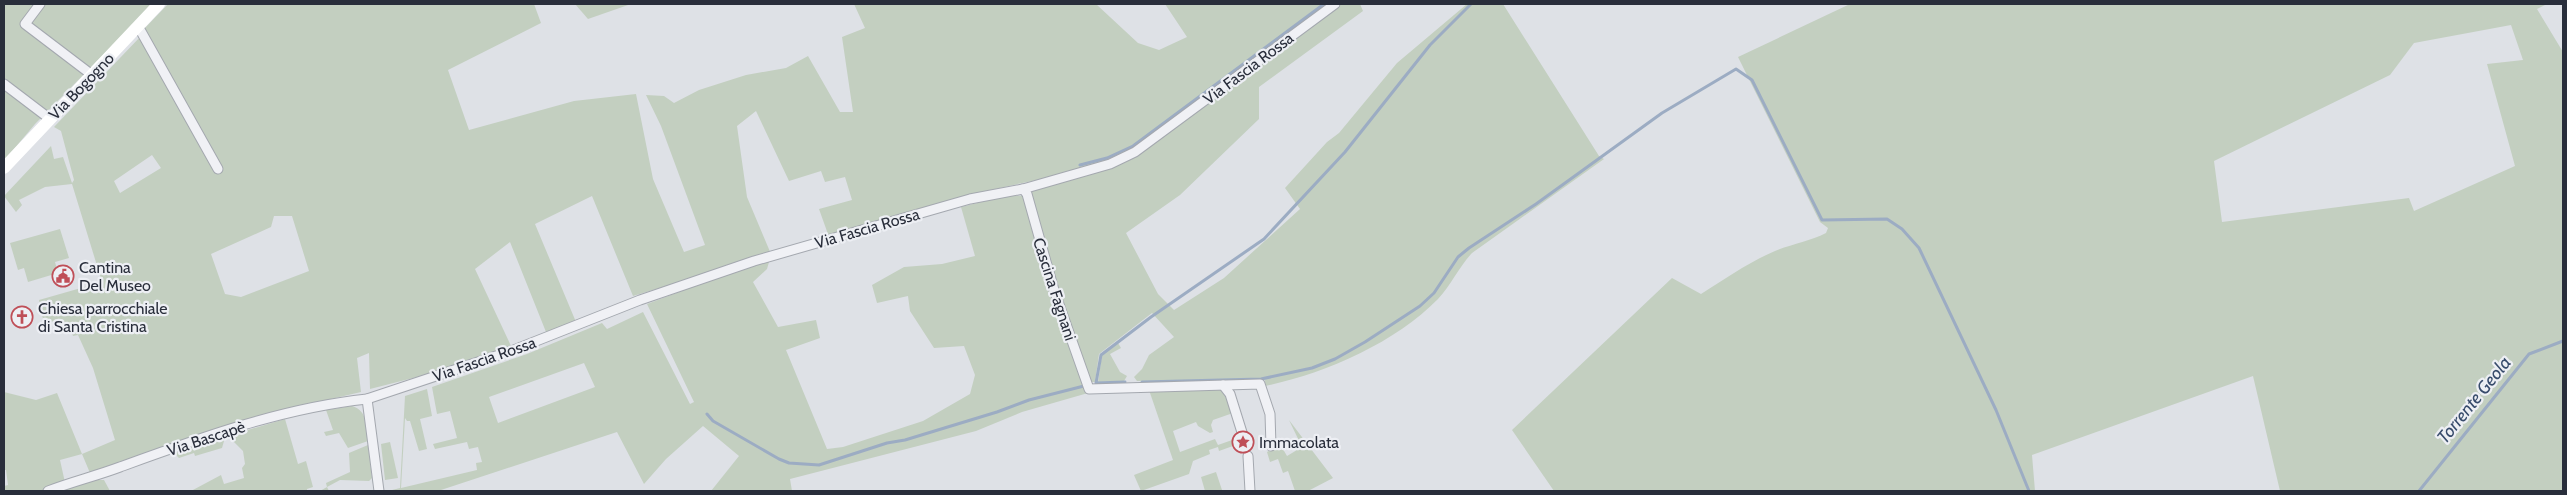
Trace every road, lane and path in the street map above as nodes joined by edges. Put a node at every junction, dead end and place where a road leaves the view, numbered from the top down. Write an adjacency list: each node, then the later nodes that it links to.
1 (40, 4): 5 (street)
2 (159, 4): 4 (main road, Via Bogogno)
3 (1335, 4): 10 (street, Via Fascia Rossa)
4 (138, 26): 5 (main road, Via Bogogno); 9 (street)
5 (92, 75): 7 (main road, Via Bogogno)
6 (4, 84): 7 (street)
7 (50, 119): 8 (main road, Via Bogogno)
8 (4, 168)
9 (218, 169)
10 (1023, 189): 11 (street, Cascina Fagnani); 12 (street, Via Fascia Rossa)
11 (1223, 385): 13 (street); 14 (street)
12 (367, 399): 16 (street, Via Bascapè); 17 (street)
13 (1245, 442)
14 (1271, 446)
15 (1248, 456): 18 (street)
16 (48, 491)
17 (379, 491)
18 (1250, 491)

